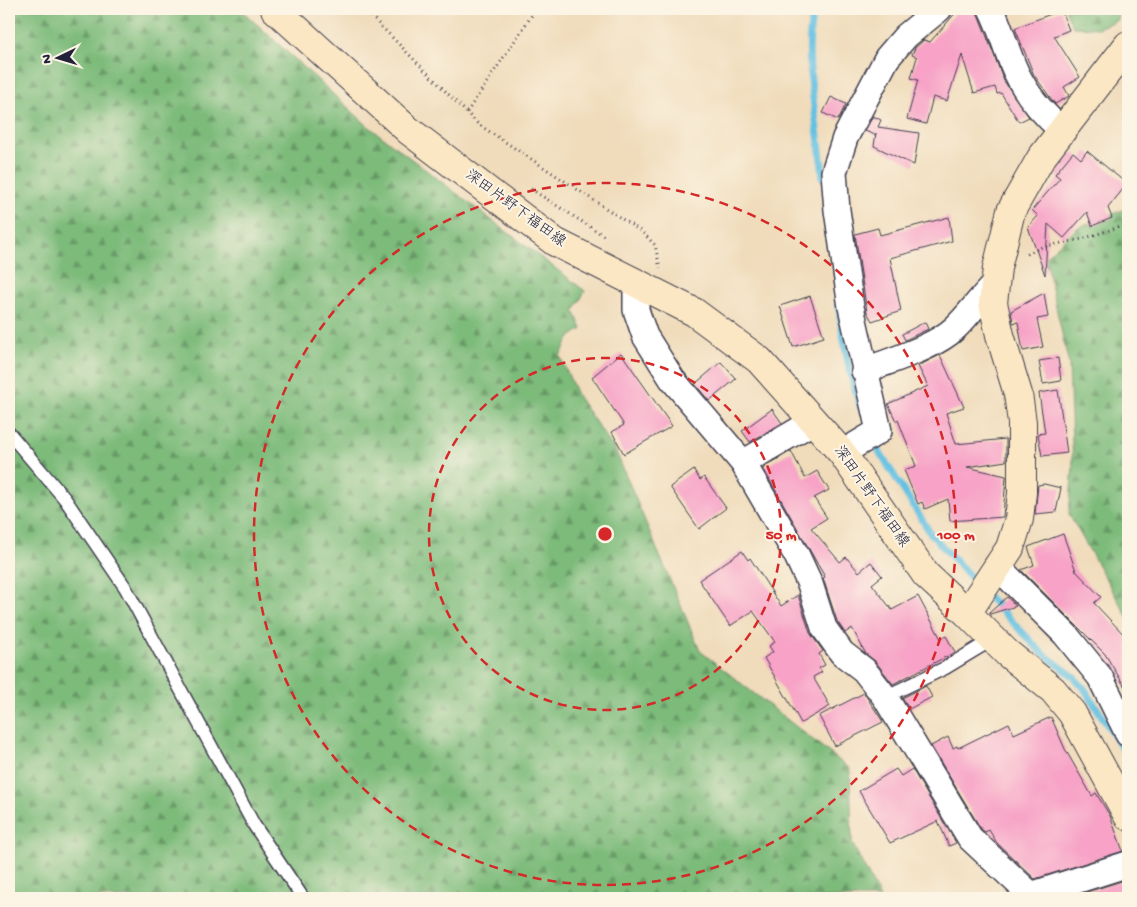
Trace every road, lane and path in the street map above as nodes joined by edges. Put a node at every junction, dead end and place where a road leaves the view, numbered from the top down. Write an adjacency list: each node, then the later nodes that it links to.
1 (275, 9): 12 (main road, 深田片野下福田線)
2 (364, 9): 7 (path)
3 (536, 9): 7 (path)
4 (939, 9): 14 (street)
5 (991, 9): 8 (street)
6 (1128, 45): 8 (main road)
7 (467, 112): 12 (path)
8 (1063, 131): 13 (main road)
9 (527, 187): 11 (path)
10 (1128, 224): 13 (path)
11 (610, 240)
12 (644, 275): 15 (main road, 深田片野下福田線); 18 (street)
13 (996, 277): 14 (street); 19 (main road)
14 (864, 371): 17 (street)
15 (814, 421): 17 (main road, 深田片野下福田線); 18 (street)
16 (9, 433): 27 (lane)
17 (842, 453): 20 (main road, 深田片野下福田線)
18 (743, 463): 22 (street)
19 (997, 566): 20 (main road); 23 (street)
20 (967, 613): 21 (main road, 深田片野下福田線)
21 (993, 639): 22 (lane); 24 (main road, 深田片野下福田線)
22 (885, 697): 26 (street)
23 (1128, 734)
24 (1128, 816)
25 (1128, 864): 26 (street)
26 (1032, 897)
27 (303, 898)

